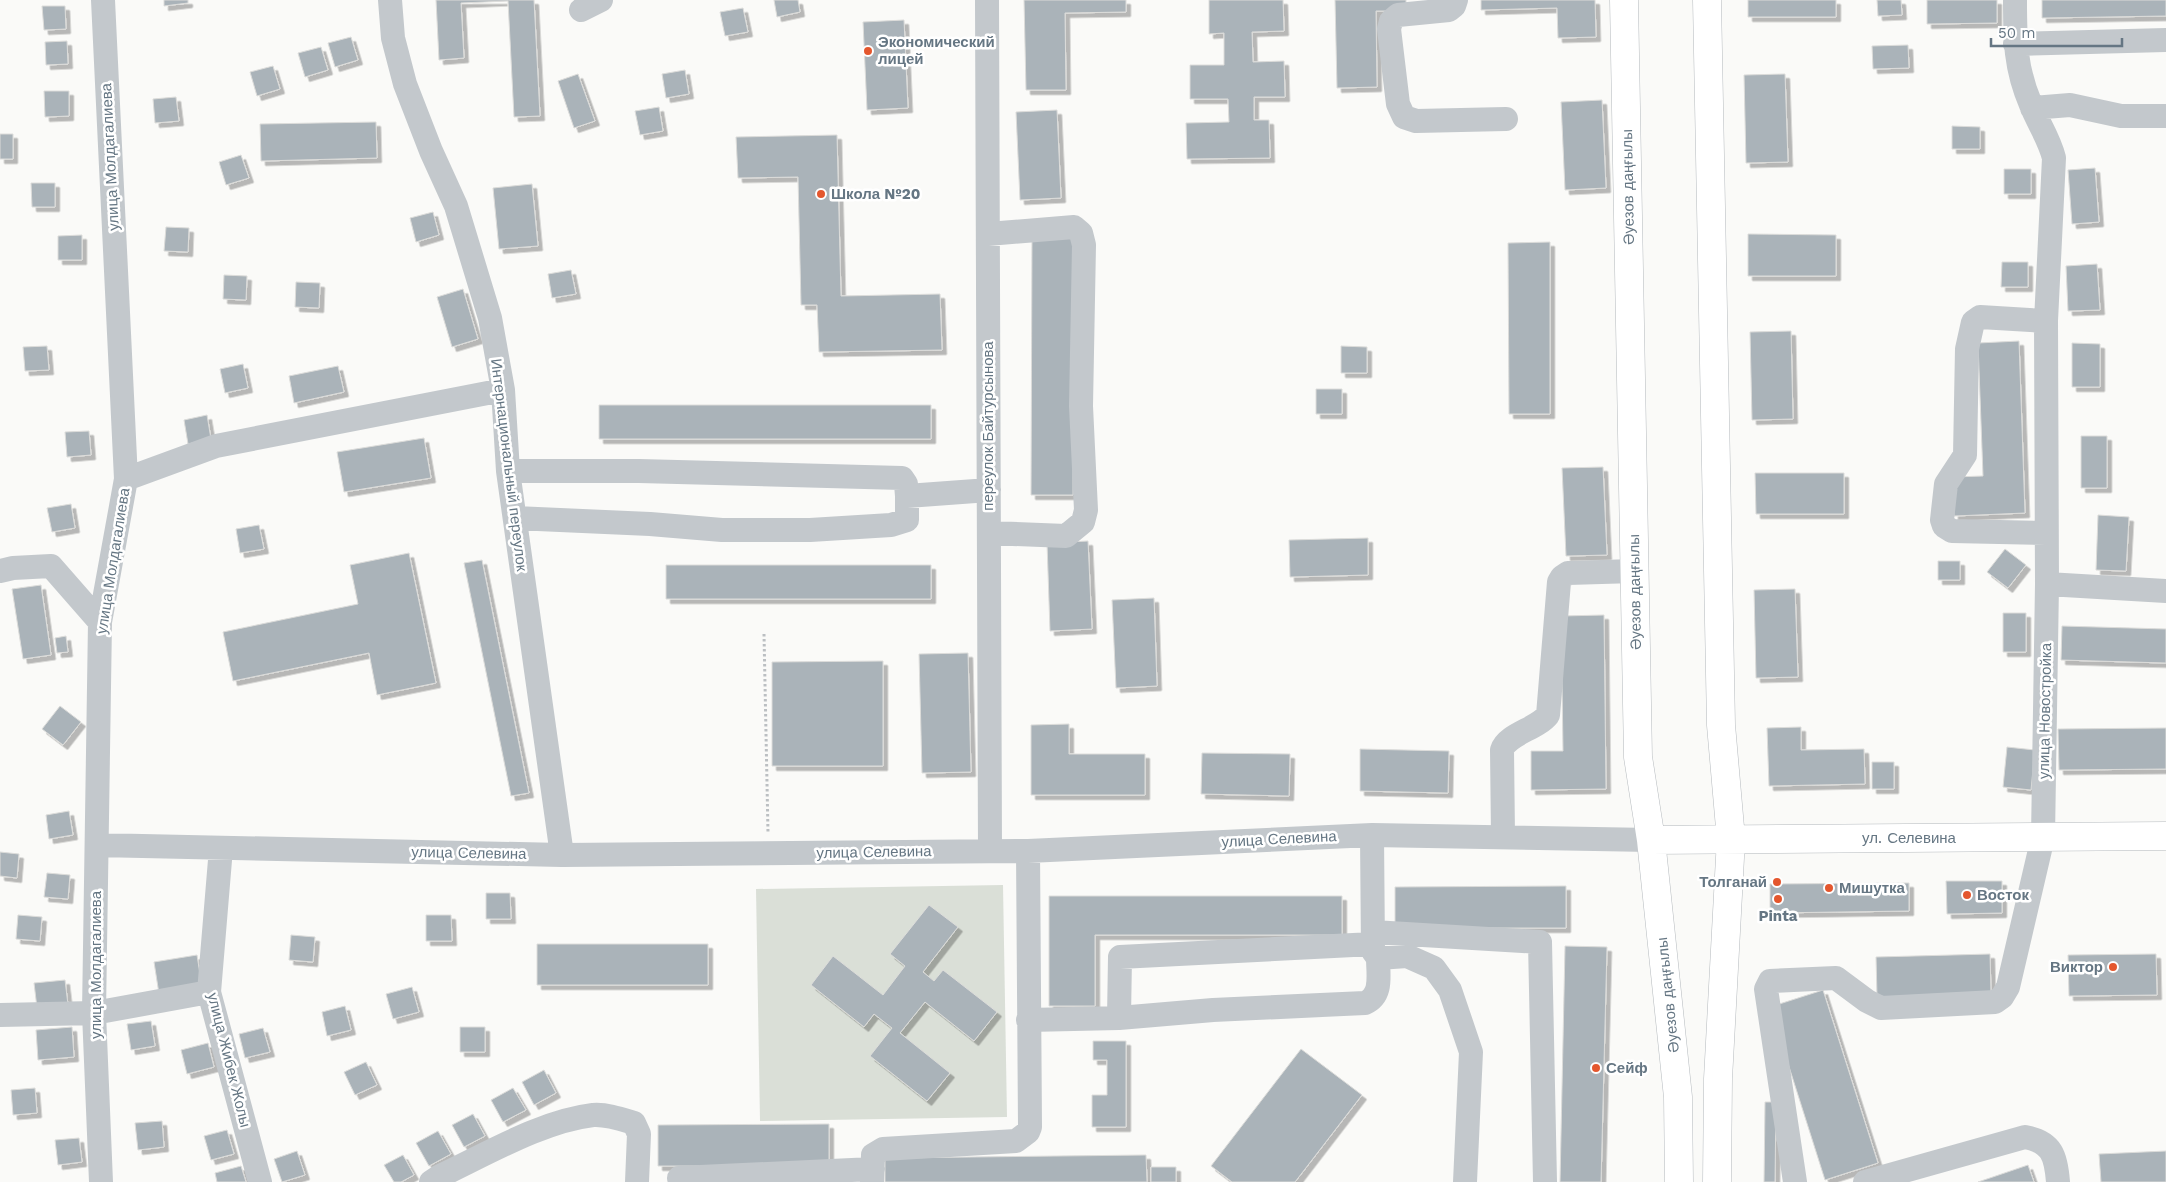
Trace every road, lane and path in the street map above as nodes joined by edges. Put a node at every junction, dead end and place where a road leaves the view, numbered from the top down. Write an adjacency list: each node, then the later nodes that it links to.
1 (103, 0): 17 (street, улица Молдагалиева)
2 (390, 0): 15 (street, Интернациональный переулок)
3 (987, 0): 13 (street, переулок Байтурсынова)
4 (1456, 0): 12 (street)
5 (1624, 0): 24 (main road, Әуезов даңғылы)
6 (1707, 0): 33 (main road)
7 (2015, 0): 9 (street, улица Новостройка)
8 (2166, 40): 9 (street)
9 (2015, 44): 10 (street, улица Новостройка)
10 (2032, 108): 11 (street); 14 (street, улица Новостройка)
11 (2166, 116)
12 (1506, 119)
13 (988, 234): 18 (street, переулок Байтурсынова); 21 (street)
14 (2046, 321): 22 (street, улица Новостройка); 22 (street)
15 (503, 390): 16 (street, Интернациональный переулок); 17 (street)
16 (508, 471): 19 (street); 20 (street, Интернациональный переулок)
17 (126, 479): 27 (street, улица Молдагалиева)
18 (988, 490): 19 (street); 21 (street, переулок Байтурсынова)
19 (907, 496): 20 (street)
20 (515, 518): 40 (street, Интернациональный переулок)
21 (989, 533): 37 (street, переулок Байтурсынова)
22 (2046, 533): 25 (street, улица Новостройка)
23 (0, 571): 27 (street)
24 (1635, 571): 30 (street); 34 (main road, Әуезов даңғылы)
25 (2048, 584): 26 (street); 32 (street, улица Новостройка)
26 (2166, 591)
27 (100, 622): 35 (street, улица Молдагалиева)
28 (764, 634): 39 (path)
29 (1372, 834): 30 (street, улица Селевина); 38 (street, улица Селевина); 41 (street)
30 (1503, 835): 34 (street, улица Селевина)
31 (2166, 836): 32 (main road, ул. Селевина)
32 (2043, 837): 33 (main road, ул. Селевина); 57 (street, улица Новостройка)
33 (1731, 839): 34 (main road, ул. Селевина); 56 (main road)
34 (1652, 840): 55 (main road, Әуезов даңғылы)
35 (97, 845): 36 (street, улица Селевина); 43 (street, улица Молдагалиева)
36 (221, 848): 40 (street, улица Селевина); 42 (street, улица Жибек Жолы)
37 (990, 851): 38 (street, улица Селевина); 39 (street, улица Селевина)
38 (1028, 851): 46 (street)
39 (768, 853): 40 (street, улица Селевина)
40 (562, 855)
41 (1375, 945): 45 (street); 45 (street); 53 (street); 54 (street)
42 (209, 992): 43 (street); 50 (street, улица Жибек Жолы)
43 (94, 1013): 44 (street); 49 (street, улица Молдагалиева)
44 (0, 1015)
45 (1119, 1018): 46 (street)
46 (1028, 1020): 47 (street)
47 (873, 1175): 48 (street)
48 (679, 1178)
49 (101, 1182)
50 (260, 1182)
51 (431, 1182): 52 (street)
52 (637, 1182)
53 (1465, 1182)
54 (1545, 1182)
55 (1679, 1182)
56 (1717, 1182)
57 (1795, 1182)
58 (1866, 1182): 59 (street)
59 (2058, 1182)

